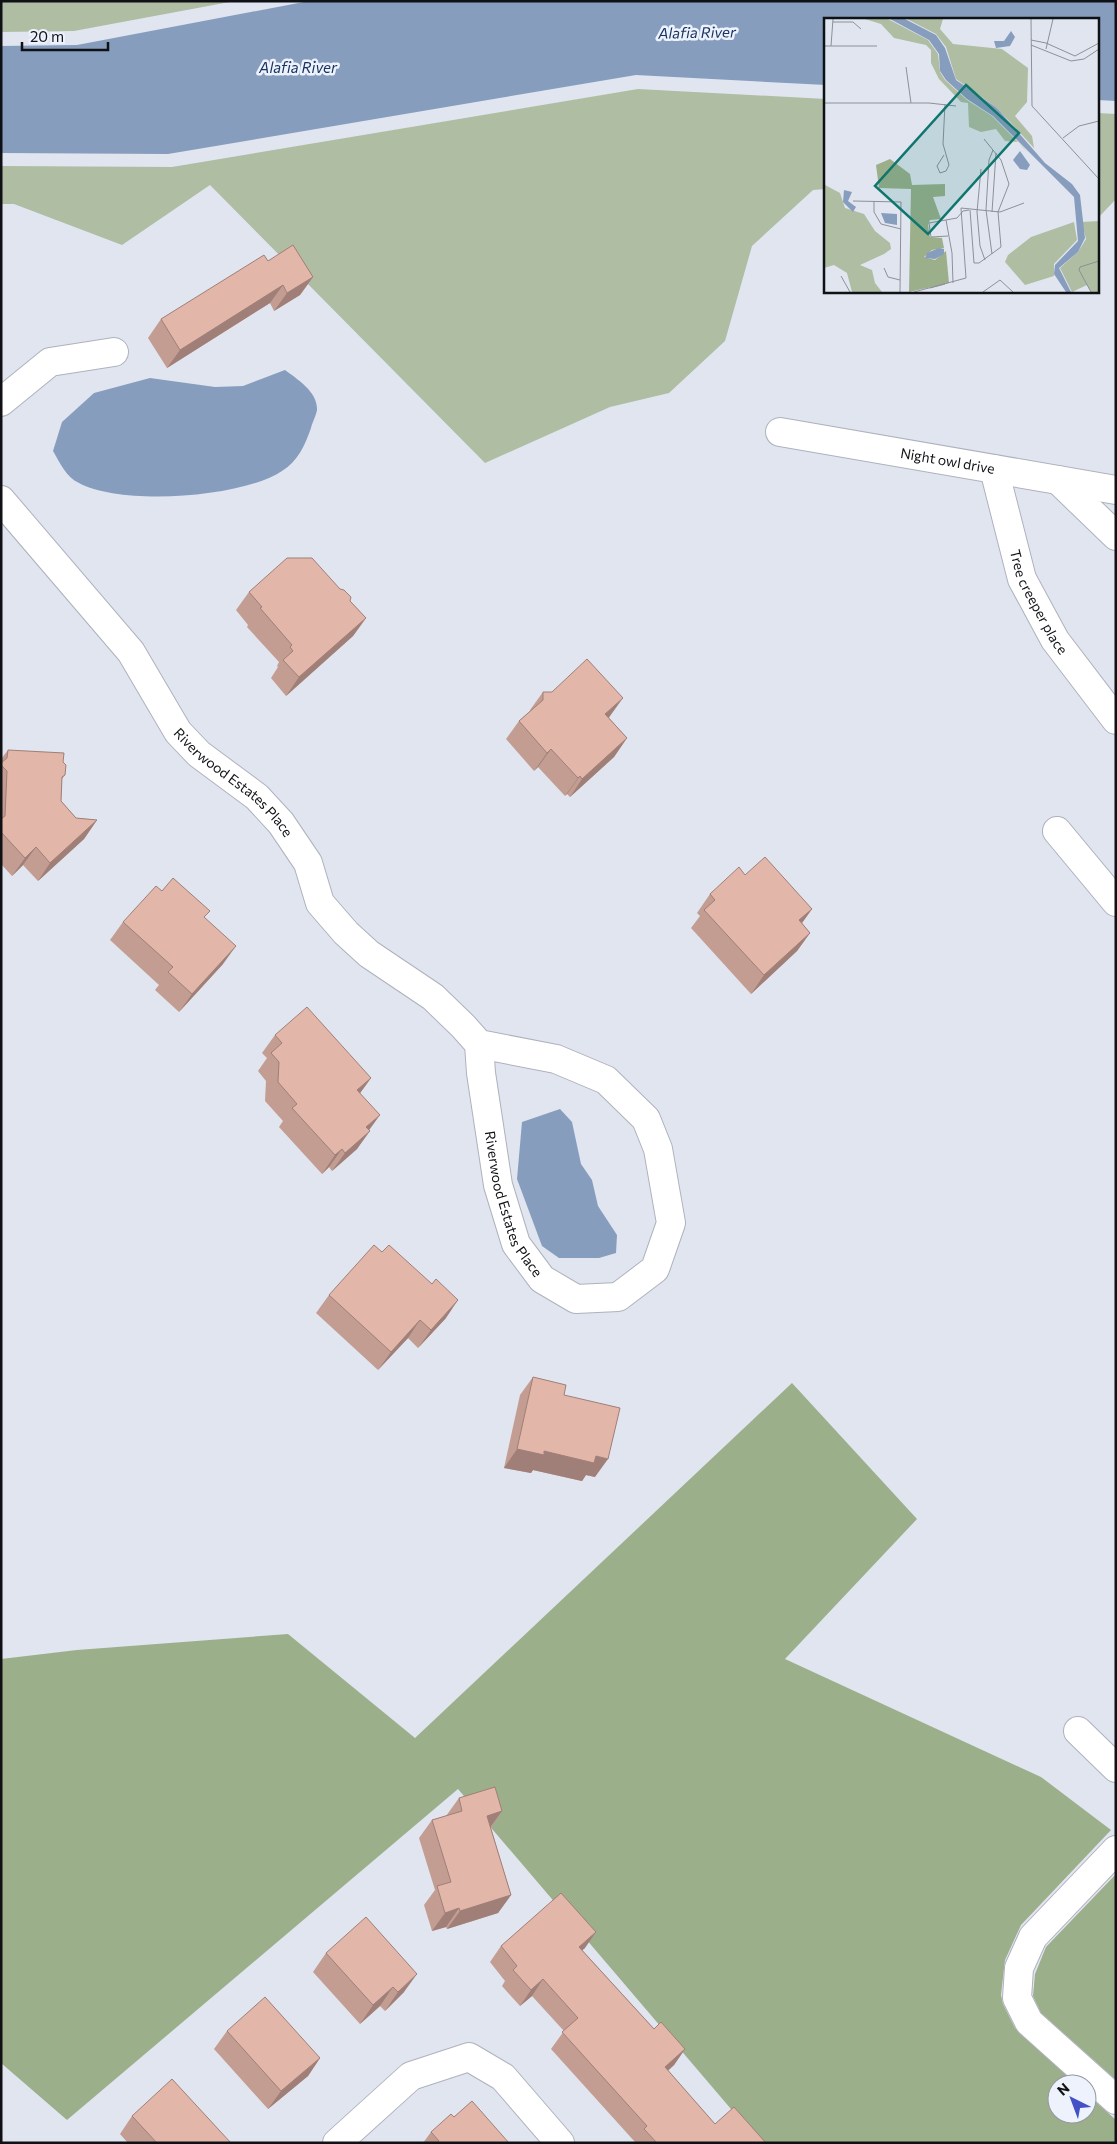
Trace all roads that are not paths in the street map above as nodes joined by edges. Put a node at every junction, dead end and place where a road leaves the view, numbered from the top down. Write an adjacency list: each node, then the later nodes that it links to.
1 (114, 352): 2 (street)
2 (1, 402)
3 (780, 432): 4 (street, Night owl drive)
4 (994, 469): 5 (street, Night owl drive); 9 (street, Tree creeper place)
5 (1058, 480): 6 (street, Night owl drive); 8 (street)
6 (1116, 490)
7 (1, 500): 12 (street, Riverwood Estates Place)
8 (1116, 536)
9 (1116, 720)
10 (1057, 831): 11 (street)
11 (1116, 902)
12 (478, 1044): 12 (street, Riverwood Estates Place)
13 (1078, 1731): 14 (street)
14 (1116, 1768)
15 (1116, 1850): 16 (street)
16 (1116, 2100)
17 (337, 2143): 18 (street)
18 (560, 2143)

